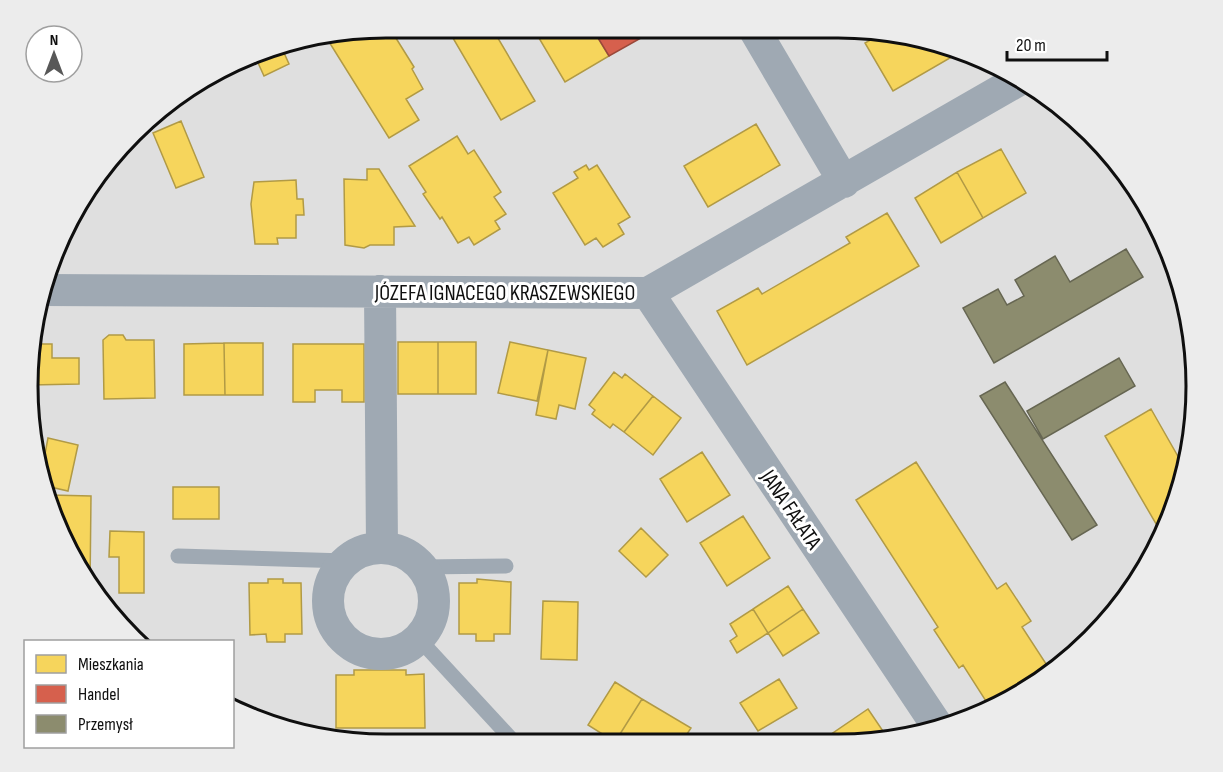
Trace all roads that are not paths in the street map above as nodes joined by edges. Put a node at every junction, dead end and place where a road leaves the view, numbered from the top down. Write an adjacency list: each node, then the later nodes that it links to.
1 (759, 38): 3 (street)
2 (1012, 84): 3 (street, JÓZEFA IGNACEGO KRASZEWSKIEGO)
3 (844, 182): 6 (street, JÓZEFA IGNACEGO KRASZEWSKIEGO)
4 (51, 290): 5 (street, JÓZEFA IGNACEGO KRASZEWSKIEGO)
5 (380, 291): 6 (street, JÓZEFA IGNACEGO KRASZEWSKIEGO); 7 (street)
6 (648, 293): 13 (street, JANA FAŁATA)
7 (381, 548): 9 (street); 11 (street)
8 (178, 556): 9 (lane)
9 (346, 561): 12 (street)
10 (506, 566): 11 (lane)
11 (421, 567): 12 (street)
12 (418, 639): 14 (lane)
13 (934, 721)
14 (507, 734)

